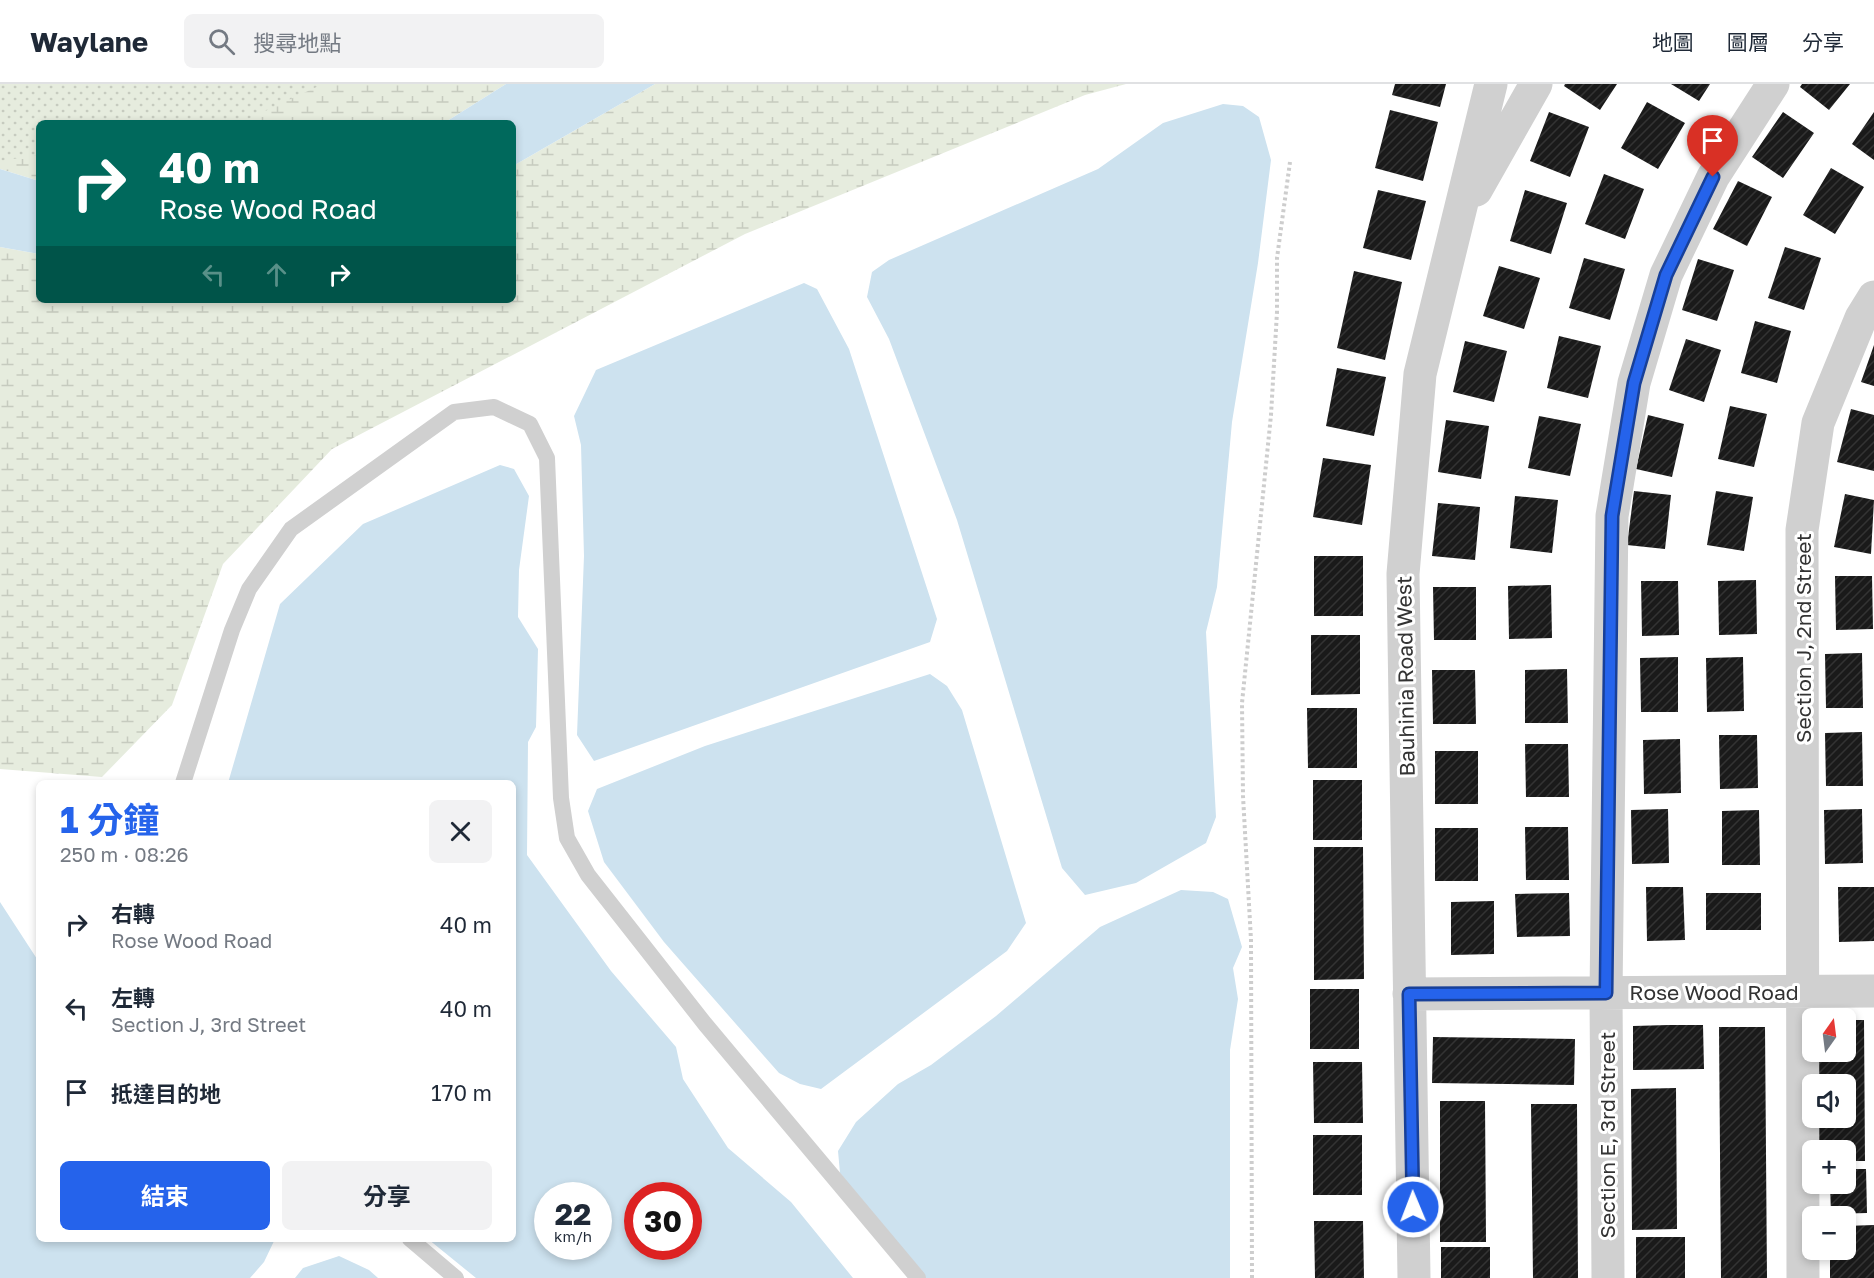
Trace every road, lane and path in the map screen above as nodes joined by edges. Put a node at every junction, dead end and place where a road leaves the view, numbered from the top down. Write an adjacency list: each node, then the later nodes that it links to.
1 (1491, 84): 5 (street, Bauhinia Road West)
2 (1536, 84): 5 (street)
3 (1773, 84): 10 (street, Section E, 3rd Street)
4 (1290, 162): 15 (path)
5 (1456, 226): 11 (street, Bauhinia Road West)
6 (1874, 297): 9 (street, Section J, 2nd Street)
7 (184, 780): 14 (lane)
8 (1874, 991): 9 (street, Rose Wood Road)
9 (1801, 992): 10 (street, Rose Wood Road); 18 (street, Section J, 2nd Street)
10 (1606, 993): 11 (street, Rose Wood Road); 17 (street, Section E, 3rd Street)
11 (1409, 994): 16 (street, Bauhinia Road West)
12 (414, 1242): 13 (lane)
13 (456, 1278)
14 (918, 1278)
15 (1252, 1278)
16 (1414, 1278)
17 (1608, 1278)
18 (1803, 1278)

